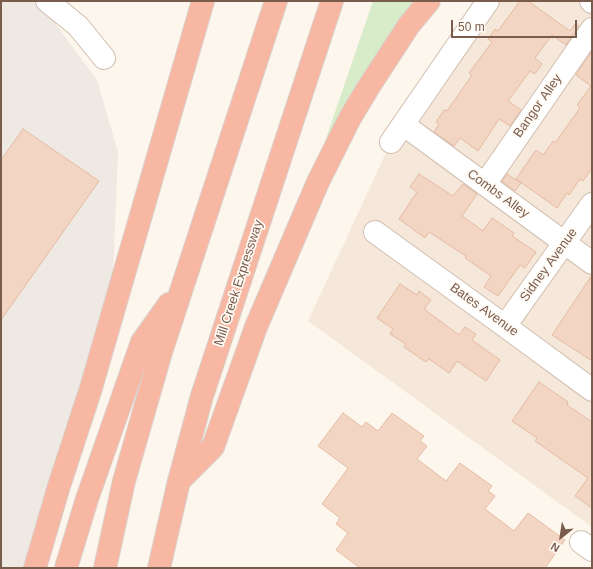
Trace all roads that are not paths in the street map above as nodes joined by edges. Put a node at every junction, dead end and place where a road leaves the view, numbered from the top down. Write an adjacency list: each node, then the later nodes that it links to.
1 (47, 1): 8 (street)
2 (203, 1): 20 (highway)
3 (276, 1): 16 (highway)
4 (332, 1): 19 (highway, Mill Creek Expressway)
5 (429, 1): 19 (highway)
6 (488, 1): 9 (street)
7 (592, 29): 11 (street, Bangor Alley)
8 (104, 58)
9 (404, 125): 10 (street); 11 (street, Combs Alley)
10 (391, 142)
11 (485, 184): 14 (street, Combs Alley)
12 (592, 204): 14 (street, Sidney Avenue)
13 (375, 232): 17 (street, Bates Avenue)
14 (565, 243): 15 (street, Combs Alley); 17 (street, Sidney Avenue)
15 (592, 262)
16 (181, 287): 21 (highway); 22 (highway)
17 (505, 326): 18 (street, Bates Avenue)
18 (592, 390)
19 (179, 481): 23 (highway, Mill Creek Expressway)
20 (36, 568)
21 (66, 568)
22 (105, 568)
23 (159, 568)

